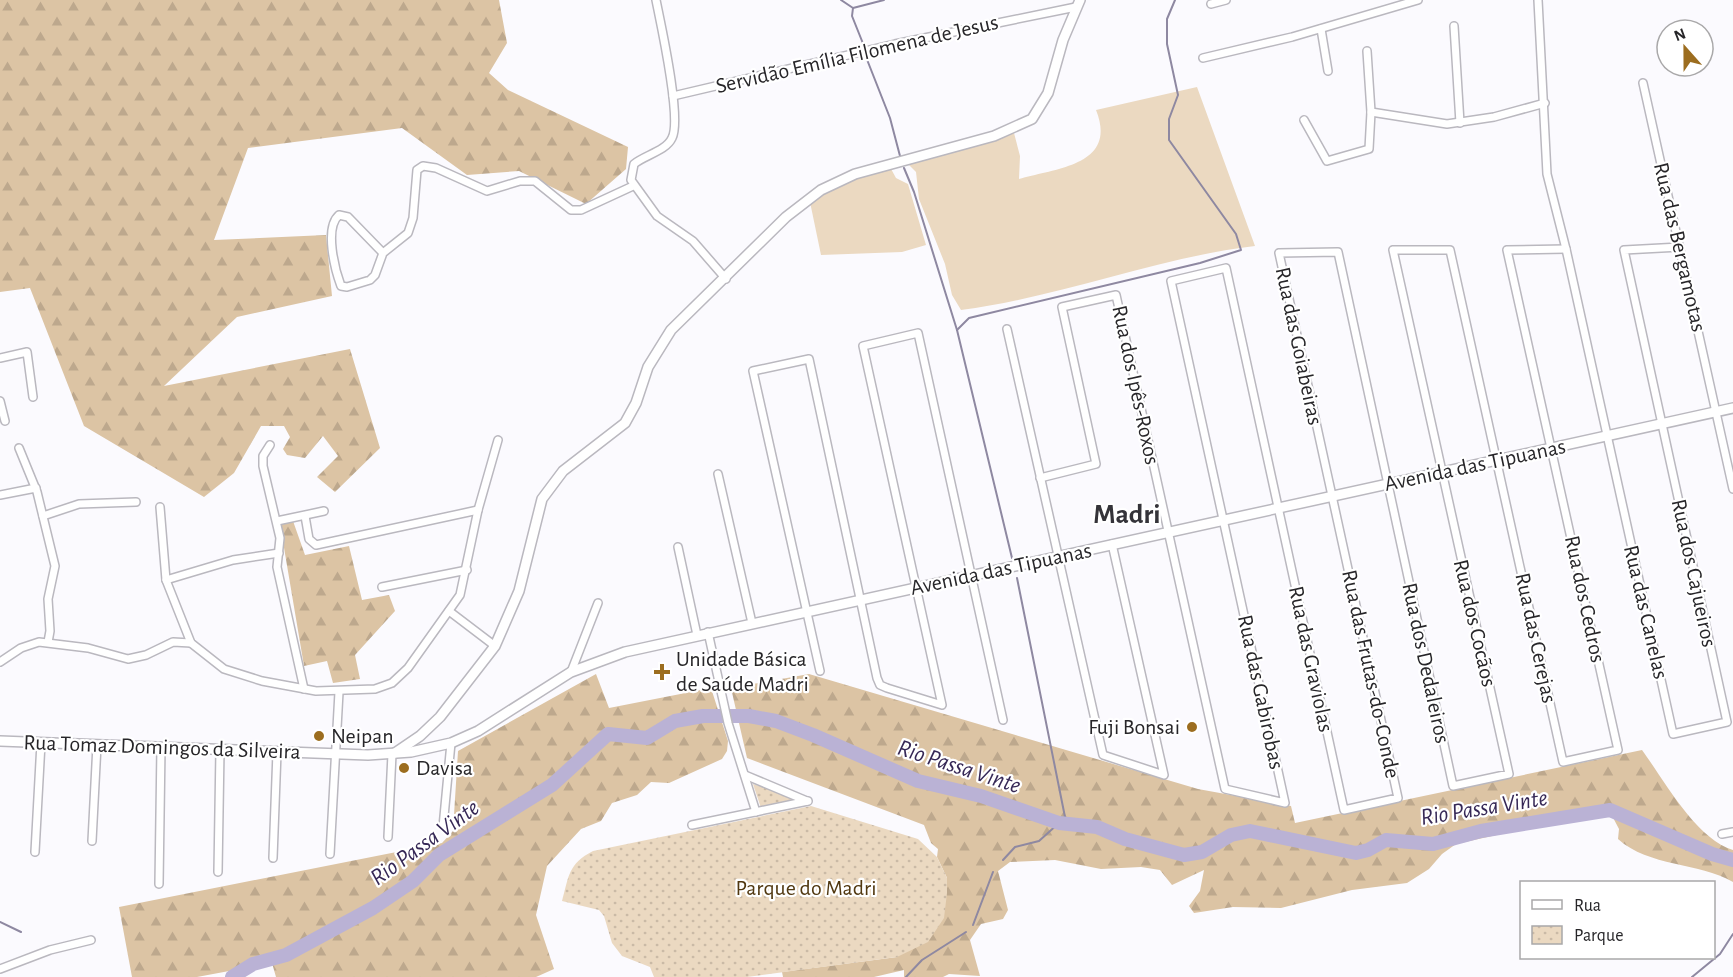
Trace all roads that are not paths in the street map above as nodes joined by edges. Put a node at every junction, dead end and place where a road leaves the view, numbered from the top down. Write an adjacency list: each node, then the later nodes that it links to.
1 (656, 0): 13 (street)
2 (1226, 0): 6 (street)
3 (1418, 0): 8 (street)
4 (1538, 0): 14 (street)
5 (1078, 3): 13 (street, Servidão Emília Filomena de Jesus); 22 (main road)
6 (1211, 4)
7 (1454, 26): 17 (street)
8 (1321, 29): 10 (street); 11 (street)
9 (1366, 51): 15 (street)
10 (1203, 58)
11 (1328, 71)
12 (1643, 83): 19 (street, Rua das Bergamotas)
13 (673, 96): 18 (street)
14 (1545, 103): 17 (street); 20 (street)
15 (1371, 112): 16 (street); 17 (street)
16 (1304, 120)
17 (1460, 123)
18 (633, 186): 21 (street); 22 (street)
19 (1680, 247): 28 (street, Rua das Bergamotas); 30 (street, Rua dos Cajueiros)
20 (1566, 249): 31 (street); 35 (street, Rua dos Cedros)
21 (384, 253): 21 (street)
22 (726, 279): 73 (main road)
23 (1007, 329): 39 (street)
24 (0, 357): 25 (street)
25 (33, 397)
26 (0, 401): 29 (street)
27 (1733, 408): 28 (main road, Avenida das Tipuanas)
28 (1716, 412): 30 (main road, Avenida das Tipuanas); 42 (street, Rua das Bergamotas)
29 (5, 421)
30 (1661, 424): 31 (main road, Avenida das Tipuanas); 80 (street, Rua dos Cajueiros)
31 (1607, 436): 35 (main road, Avenida das Tipuanas); 80 (street, Rua das Canelas)
32 (498, 441): 48 (street)
33 (270, 445): 53 (street)
34 (19, 448): 41 (street)
35 (1552, 448): 36 (main road, Avenida das Tipuanas); 87 (street, Rua dos Cedros)
36 (1496, 460): 37 (main road, Avenida das Tipuanas); 37 (street, Rua dos Cocãos); 87 (street, Rua das Cerejas)
37 (1441, 472): 40 (main road, Avenida das Tipuanas); 91 (street, Rua dos Cocãos)
38 (718, 474): 68 (street)
39 (1040, 478): 54 (street, Rua dos Ipês-Roxos); 58 (street)
40 (1387, 484): 44 (main road, Avenida das Tipuanas); 44 (street, Rua das Goiabeiras); 91 (street, Rua dos Dedaleiros)
41 (36, 488): 43 (street); 50 (street)
42 (1733, 489)
43 (0, 495)
44 (1332, 496): 47 (main road, Avenida das Tipuanas); 93 (street, Rua das Frutas-do-Conde)
45 (136, 502): 50 (street)
46 (160, 507): 61 (street)
47 (1278, 507): 52 (main road, Avenida das Tipuanas); 52 (street, Rua das Graviolas); 93 (street, Rua das Graviolas)
48 (478, 510): 51 (street); 59 (street)
49 (324, 512): 51 (street)
50 (43, 516): 71 (street)
51 (304, 516): 53 (street)
52 (1223, 520): 54 (main road, Avenida das Tipuanas); 54 (street, Rua das Gabirobas)
53 (277, 521): 57 (street)
54 (1168, 532): 55 (main road, Avenida das Tipuanas)
55 (1112, 544): 58 (main road, Avenida das Tipuanas); 58 (street)
56 (678, 547): 70 (street)
57 (279, 553): 61 (street); 77 (street)
58 (1057, 556): 60 (main road, Avenida das Tipuanas)
59 (467, 570): 62 (street); 66 (street)
60 (971, 575): 63 (main road, Avenida das Tipuanas); 63 (street); 79 (street)
61 (166, 580): 72 (street)
62 (382, 587)
63 (916, 588): 64 (main road, Avenida das Tipuanas); 64 (street)
64 (861, 600): 67 (main road, Avenida das Tipuanas); 67 (street)
65 (598, 603): 76 (street)
66 (449, 611): 73 (street); 78 (street)
67 (806, 611): 68 (main road, Avenida das Tipuanas); 75 (street)
68 (752, 623): 69 (main road, Avenida das Tipuanas)
69 (708, 632): 70 (main road, Avenida das Tipuanas); 92 (street)
70 (697, 635): 76 (main road, Avenida das Tipuanas)
71 (48, 642): 72 (street); 74 (street)
72 (191, 643): 77 (street)
73 (495, 646): 90 (main road)
74 (0, 662)
75 (820, 671)
76 (571, 672): 83 (main road, Avenida das Tipuanas)
77 (304, 689): 78 (street)
78 (339, 692): 89 (street)
79 (1003, 720)
80 (1727, 722)
81 (0, 741): 82 (main road, Rua Tomaz Domingos da Silveira)
82 (41, 743): 84 (main road, Rua Tomaz Domingos da Silveira); 101 (street)
83 (451, 743): 90 (main road, Avenida das Tipuanas); 96 (street)
84 (97, 745): 85 (main road, Rua Tomaz Domingos da Silveira); 100 (street)
85 (161, 747): 86 (main road, Rua Tomaz Domingos da Silveira); 105 (street)
86 (220, 750): 88 (main road, Rua Tomaz Domingos da Silveira); 104 (street)
87 (1618, 750)
88 (278, 752): 89 (main road, Rua Tomaz Domingos da Silveira); 103 (street)
89 (336, 754): 90 (main road, Rua Tomaz Domingos da Silveira); 102 (street)
90 (392, 754): 99 (street)
91 (1509, 774)
92 (745, 776): 94 (street); 94 (street)
93 (1344, 810)
94 (756, 812): 95 (street)
95 (692, 825)
96 (443, 826)
97 (1733, 832): 98 (street)
98 (1722, 834)
99 (388, 837)
100 (92, 841)
101 (35, 852)
102 (330, 854)
103 (273, 858)
104 (218, 872)
105 (159, 884)
106 (91, 940): 107 (street)
107 (0, 969)

